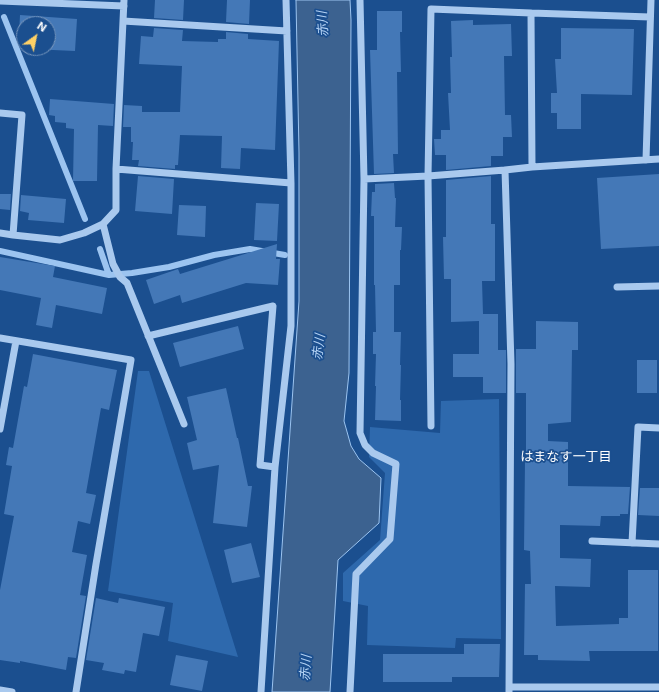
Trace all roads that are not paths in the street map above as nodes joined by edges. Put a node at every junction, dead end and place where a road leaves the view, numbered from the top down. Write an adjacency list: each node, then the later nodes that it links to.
1 (286, 0): 9 (street)
2 (360, 0): 17 (street)
3 (651, 0): 7 (street)
4 (0, 1): 5 (street)
5 (124, 3): 8 (street)
6 (531, 13): 7 (street); 13 (street); 16 (street)
7 (650, 17): 12 (street)
8 (123, 21): 9 (street); 14 (street)
9 (287, 30): 18 (street)
10 (0, 113): 21 (street)
11 (659, 159): 12 (street)
12 (646, 160): 13 (street)
13 (532, 167): 15 (street)
14 (116, 169): 18 (street); 19 (street)
15 (505, 170): 16 (street); 36 (street)
16 (428, 176): 17 (street); 28 (street)
17 (364, 179): 41 (street)
18 (291, 183): 31 (street)
19 (103, 224): 21 (street); 24 (street)
20 (0, 233): 21 (street)
21 (13, 235)
22 (659, 286): 23 (street)
23 (617, 288)
24 (148, 336): 27 (street); 31 (street)
25 (0, 338): 26 (street)
26 (16, 340): 30 (street); 39 (street)
27 (184, 424)
28 (430, 426)
29 (659, 428): 33 (street)
30 (0, 430)
31 (275, 467): 40 (street)
32 (592, 541): 33 (street)
33 (632, 543): 34 (street)
34 (659, 544)
35 (659, 687): 36 (street)
36 (509, 689)
37 (0, 690): 38 (street)
38 (12, 692)
39 (76, 692)
40 (261, 692)
41 (350, 692)

